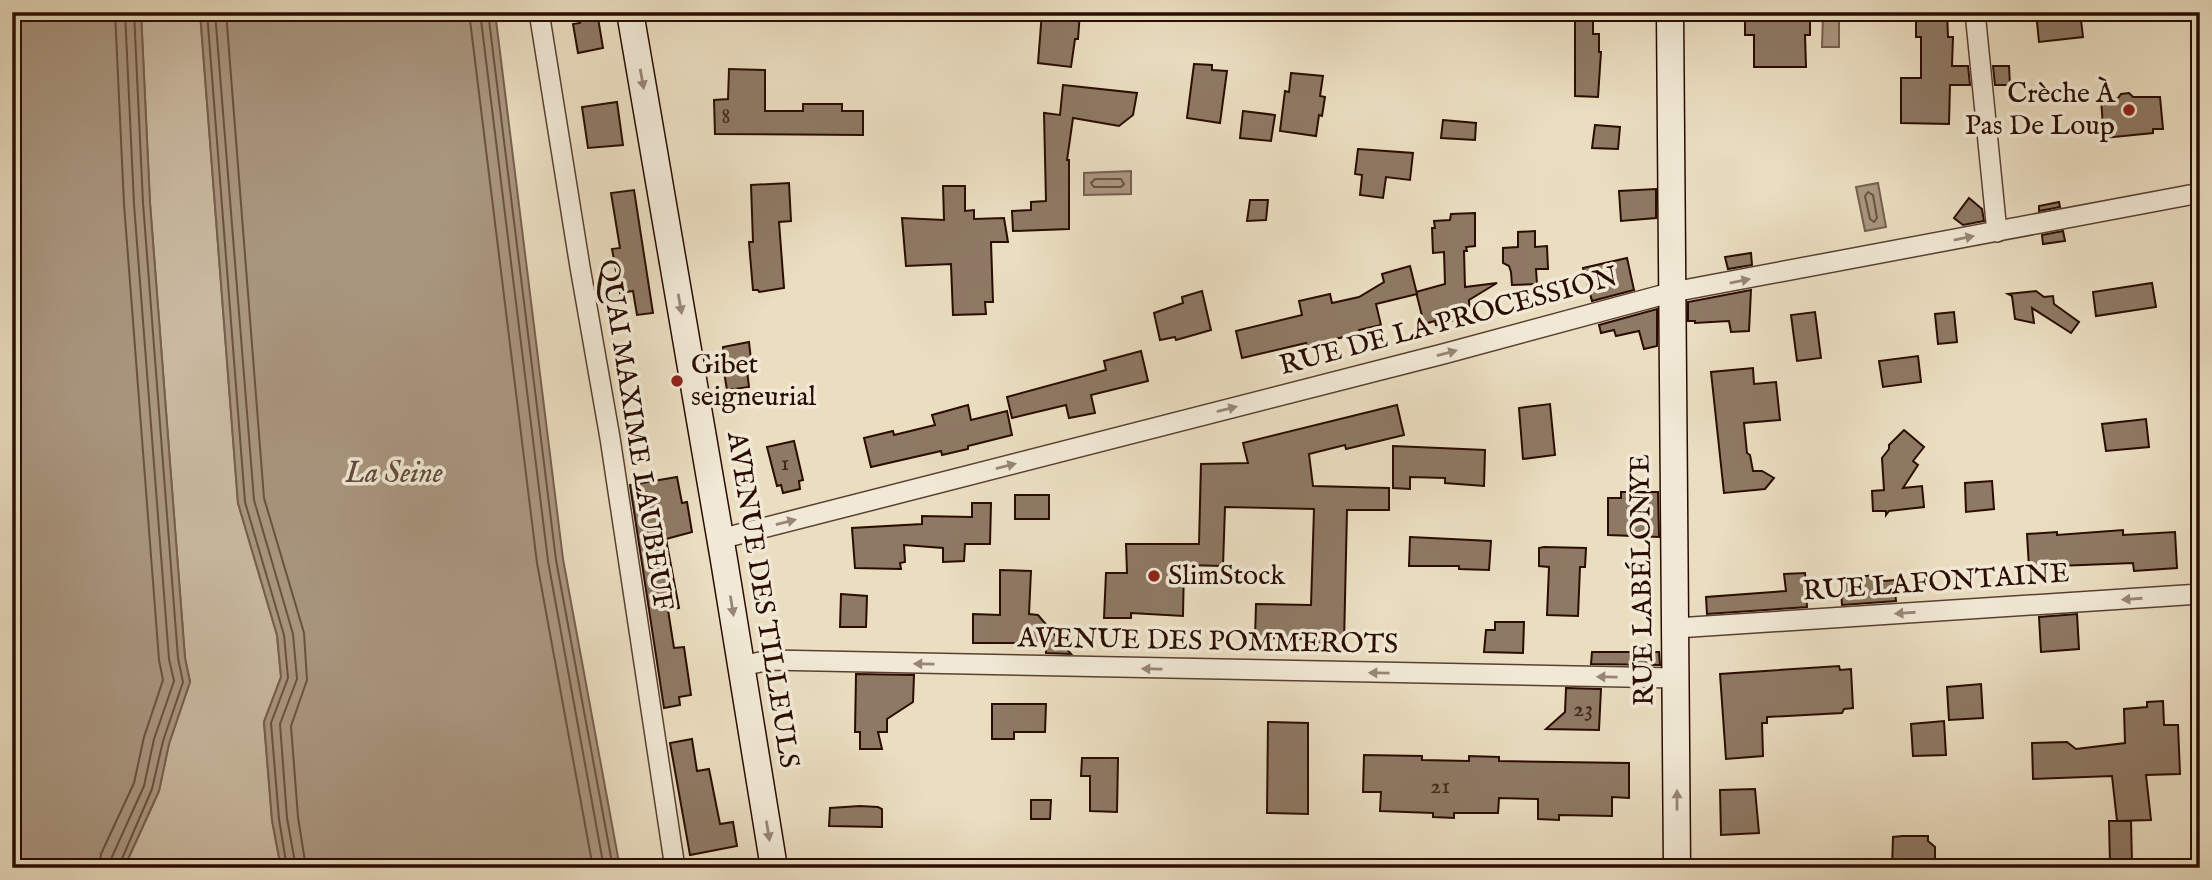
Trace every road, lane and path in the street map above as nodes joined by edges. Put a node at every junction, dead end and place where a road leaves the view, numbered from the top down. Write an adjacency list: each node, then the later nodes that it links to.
1 (540, 12): 13 (street, QUAI MAXIME LAUBEUF)
2 (630, 12): 8 (main road, AVENUE DES TILLEULS, one-way to 8)
3 (1670, 12): 7 (main road, RUE LABÉLONYE)
4 (1976, 12): 6 (street)
5 (2200, 193): 6 (street, RUE DE LA PROCESSION)
6 (1997, 232): 7 (street, RUE DE LA PROCESSION, one-way to 6)
7 (1673, 292): 8 (street, RUE DE LA PROCESSION, one-way to 7); 10 (main road, RUE LABÉLONYE)
8 (720, 539): 11 (main road, AVENUE DES TILLEULS, one-way to 11)
9 (2200, 594): 10 (street, RUE LAFONTAINE, one-way to 10)
10 (1675, 628): 12 (main road, RUE LABÉLONYE)
11 (741, 666): 12 (street, AVENUE DES POMMEROTS, one-way to 11); 14 (main road, AVENUE DES TILLEULS, one-way to 14)
12 (1675, 678): 15 (main road, RUE LABÉLONYE, one-way to 12)
13 (675, 868)
14 (774, 868)
15 (1677, 868)

